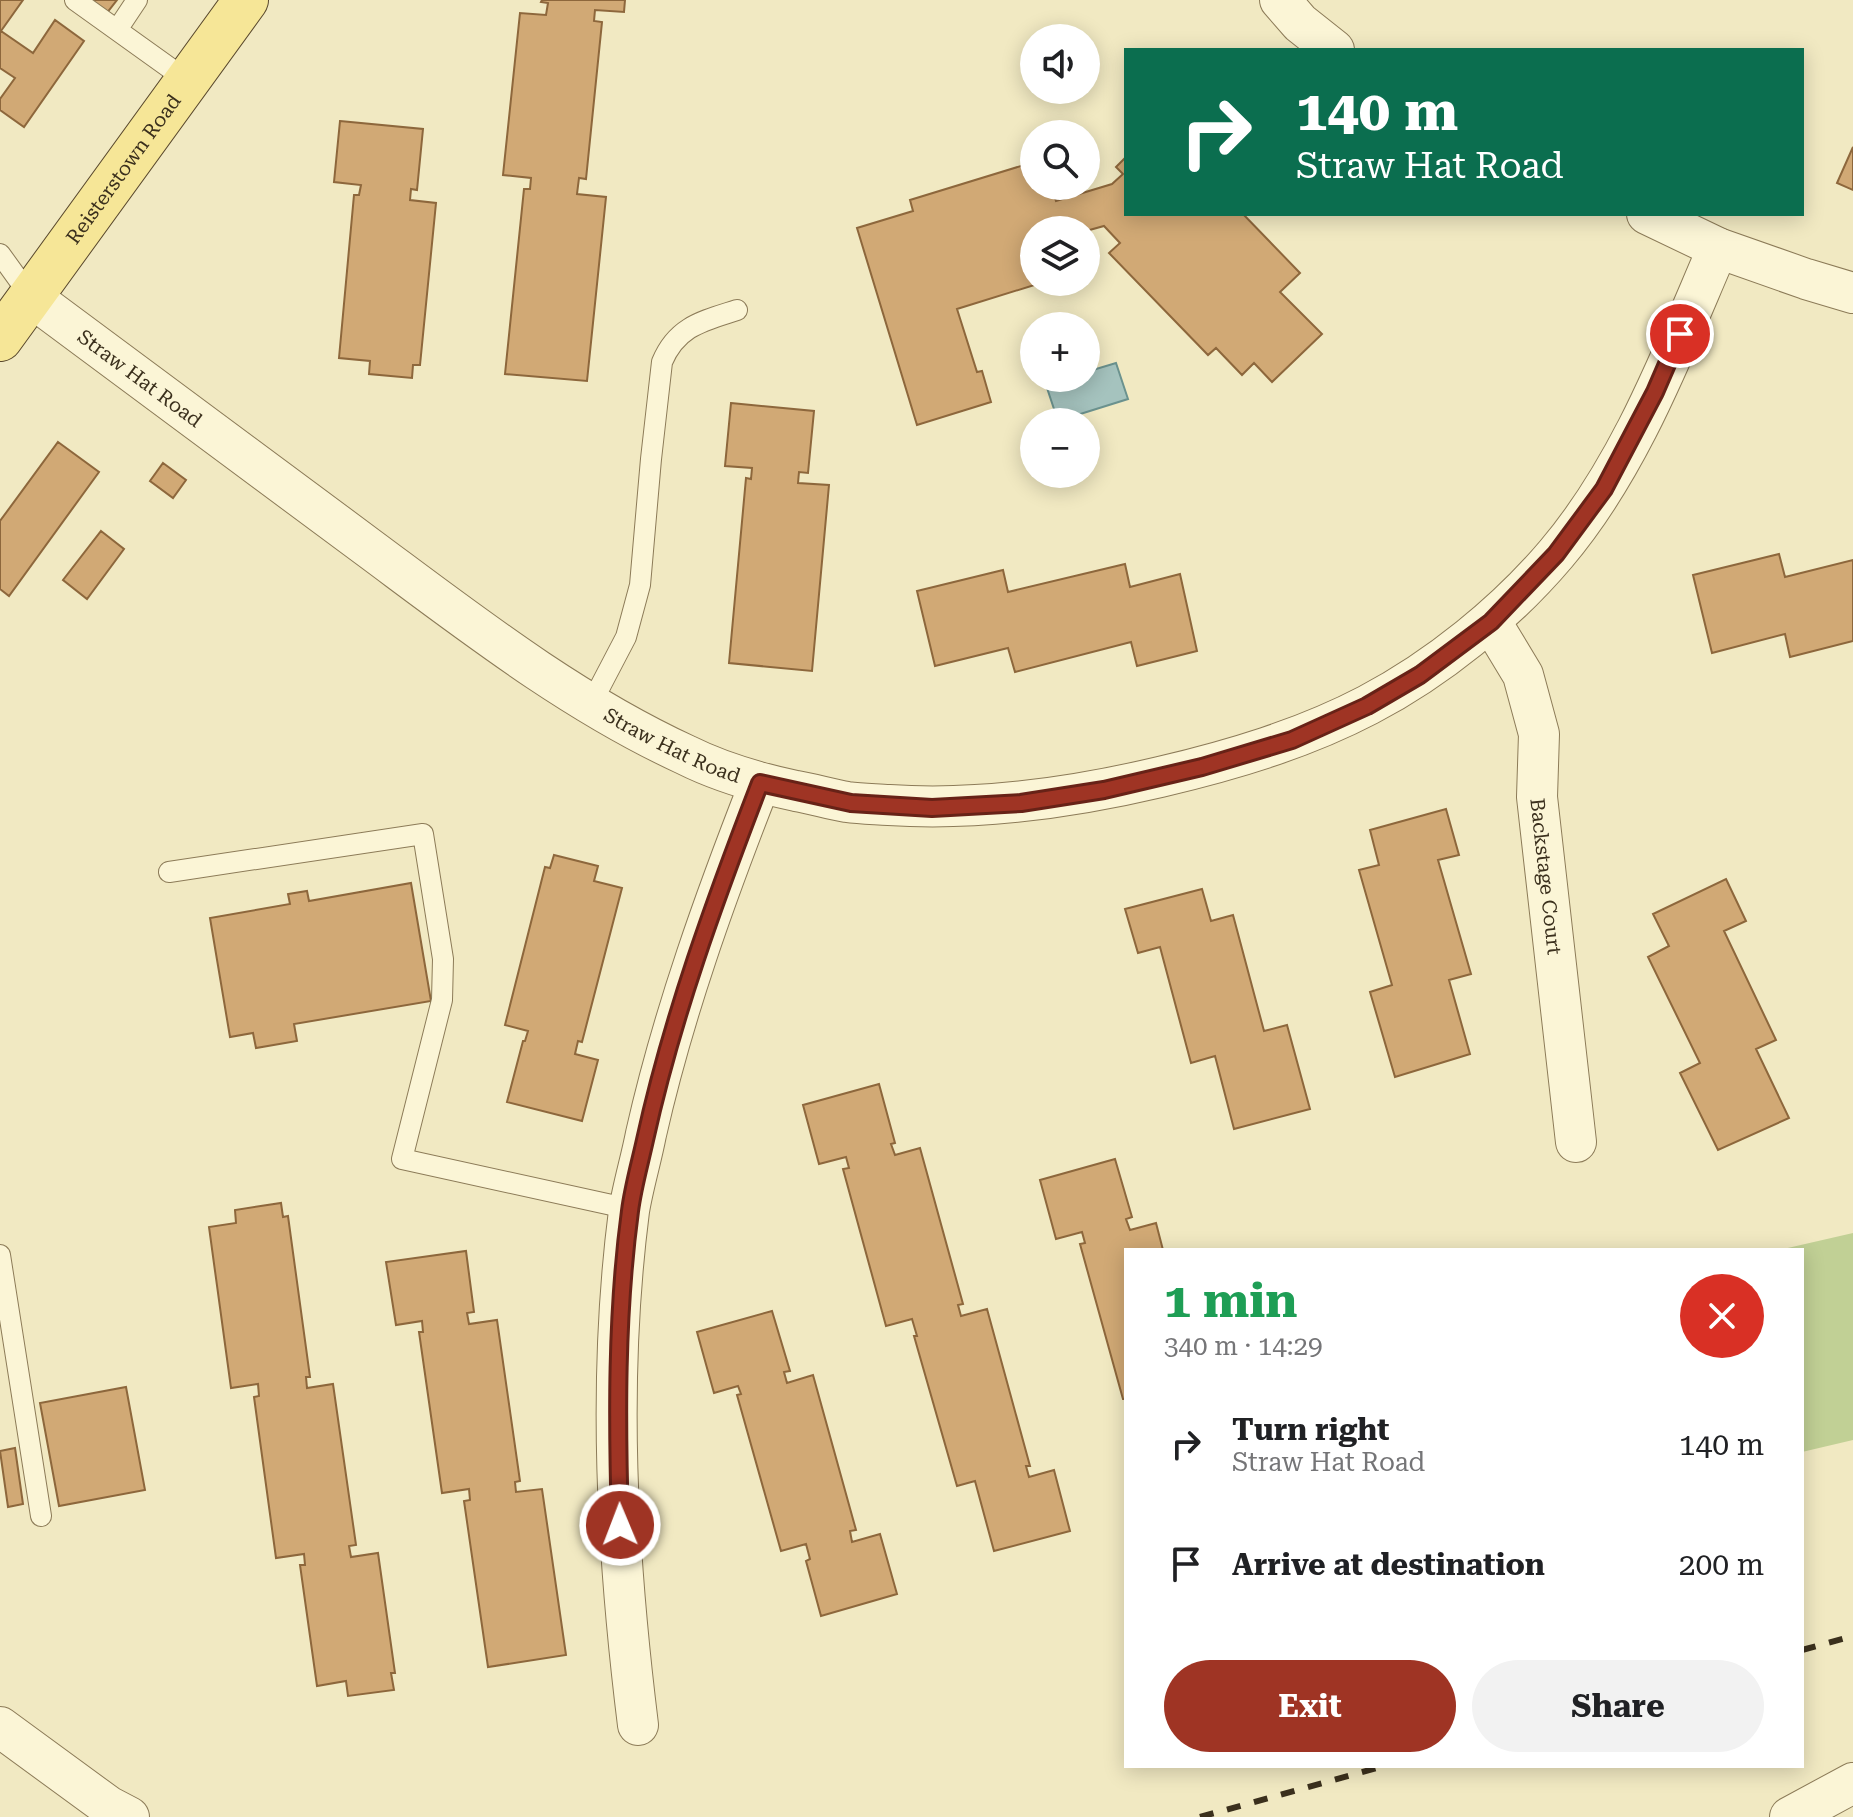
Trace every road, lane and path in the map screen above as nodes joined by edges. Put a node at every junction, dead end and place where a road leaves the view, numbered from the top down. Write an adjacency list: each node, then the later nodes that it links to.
1 (75, 0): 5 (lane)
2 (137, 0): 5 (lane)
3 (246, 0): 7 (main road, Reisterstown Road)
4 (1280, 0): 6 (street)
5 (117, 30): 7 (lane)
6 (1331, 48)
7 (188, 81): 12 (main road, Reisterstown Road)
8 (1651, 216): 9 (street)
9 (1718, 248): 11 (street); 15 (street, Straw Hat Road)
10 (0, 254): 12 (lane)
11 (1853, 293)
12 (31, 297): 14 (main road, Reisterstown Road); 16 (street, Straw Hat Road)
13 (737, 310): 16 (lane)
14 (0, 339)
15 (1491, 622): 17 (street, Straw Hat Road); 19 (street, Backstage Court)
16 (591, 704): 17 (street, Straw Hat Road)
17 (760, 783): 20 (street)
18 (169, 872): 20 (lane)
19 (1576, 1142)
20 (630, 1209): 23 (street)
21 (0, 1255): 22 (lane)
22 (41, 1516)
23 (638, 1725)
24 (0, 1727): 26 (street)
25 (1853, 1783): 27 (street)
26 (129, 1817)
27 (1790, 1817)

